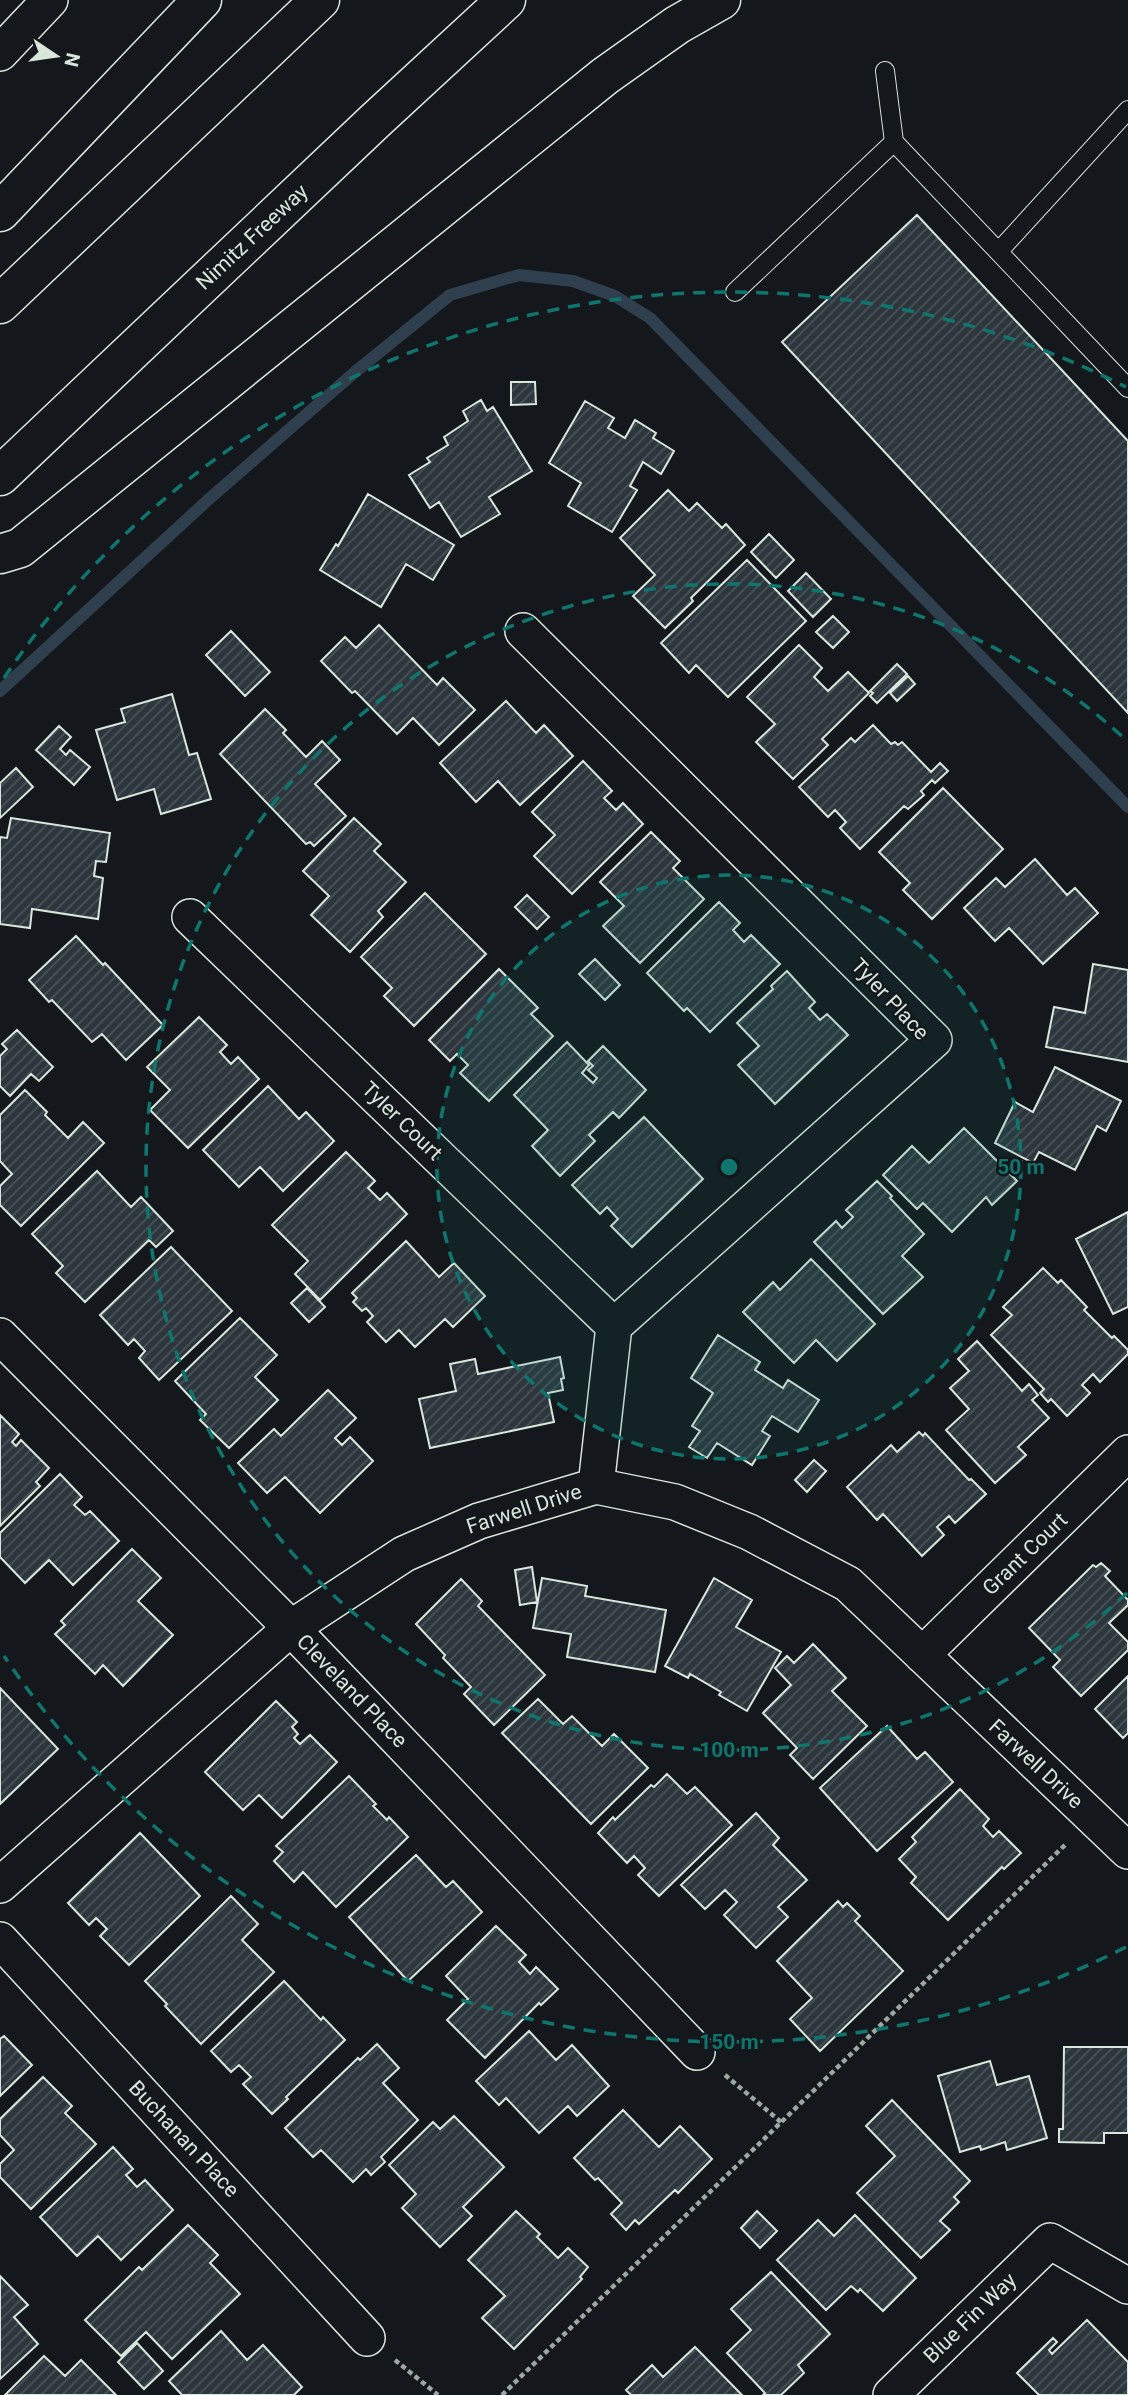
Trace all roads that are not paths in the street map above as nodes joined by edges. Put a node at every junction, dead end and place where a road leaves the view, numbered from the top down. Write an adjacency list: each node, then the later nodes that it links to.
1 (50, 0): 6 (street)
2 (202, 0): 10 (highway)
3 (320, 0): 13 (highway)
4 (506, 0): 15 (highway, Nimitz Freeway)
5 (721, 0): 16 (highway)
6 (0, 53)
7 (885, 71): 9 (lane)
8 (1128, 110): 11 (lane)
9 (894, 142): 11 (lane); 12 (lane)
10 (0, 212)
11 (999, 251): 14 (lane)
12 (735, 292)
13 (0, 304)
14 (1128, 388)
15 (0, 476)
16 (0, 554)
17 (523, 631): 19 (street, Tyler Place)
18 (190, 917): 19 (street, Tyler Court)
19 (614, 1326): 22 (street)
20 (0, 1336): 23 (street, Cleveland Place)
21 (1128, 1453): 24 (street, Grant Court)
22 (596, 1486): 23 (street, Farwell Drive); 24 (street, Farwell Drive)
23 (292, 1628): 26 (street, Farwell Drive); 28 (street, Cleveland Place)
24 (922, 1656): 25 (street, Farwell Drive)
25 (1128, 1851)
26 (0, 1885)
27 (0, 1940): 30 (street, Buchanan Place)
28 (697, 2052)
29 (1128, 2286): 31 (street, Blue Fin Way)
30 (368, 2338)
31 (891, 2395)

